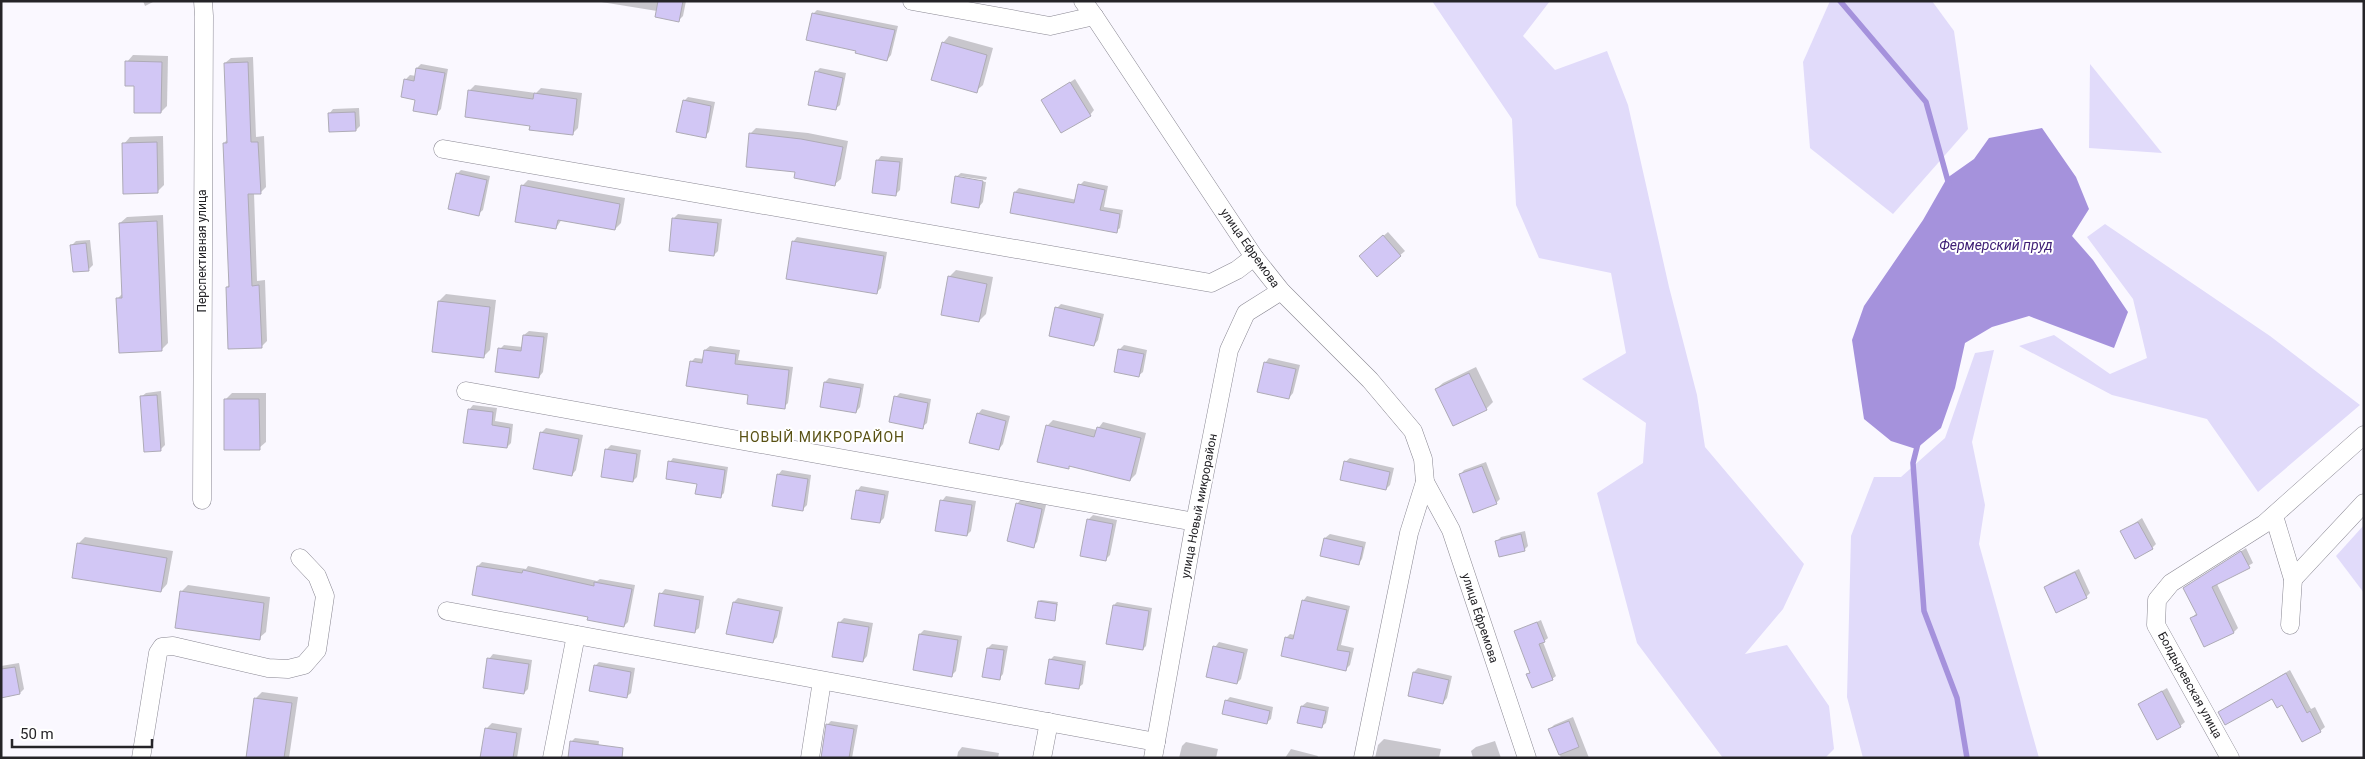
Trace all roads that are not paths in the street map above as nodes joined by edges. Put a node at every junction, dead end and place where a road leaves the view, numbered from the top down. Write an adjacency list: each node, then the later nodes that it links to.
1 (202, 1): 11 (street, Перспективная улица)
2 (912, 1): 4 (street)
3 (1082, 1): 4 (street, улица Ефремова)
4 (1094, 16): 6 (street, улица Ефремова)
5 (443, 148): 6 (street)
6 (1254, 256): 7 (street, улица Ефремова)
7 (1281, 291): 10 (street, улица Ефремова); 14 (street, улица Новый микрорайон)
8 (466, 391): 14 (street)
9 (2364, 435): 13 (street)
10 (1424, 482): 27 (street, улица Ефремова); 28 (street, улица Ефремова)
11 (202, 500)
12 (2364, 503): 16 (street)
13 (2274, 516): 16 (street); 29 (street, Болдыревская улица)
14 (1194, 522): 22 (street, улица Новый микрорайон)
15 (300, 558): 23 (street)
16 (2293, 579): 18 (street)
17 (447, 612): 19 (street)
18 (2290, 625)
19 (576, 635): 20 (street); 24 (street)
20 (822, 680): 21 (street); 25 (street)
21 (1049, 722): 22 (street); 26 (street)
22 (1154, 750)
23 (141, 758)
24 (552, 758)
25 (810, 758)
26 (1042, 758)
27 (1363, 758)
28 (1526, 758)
29 (2230, 758)

